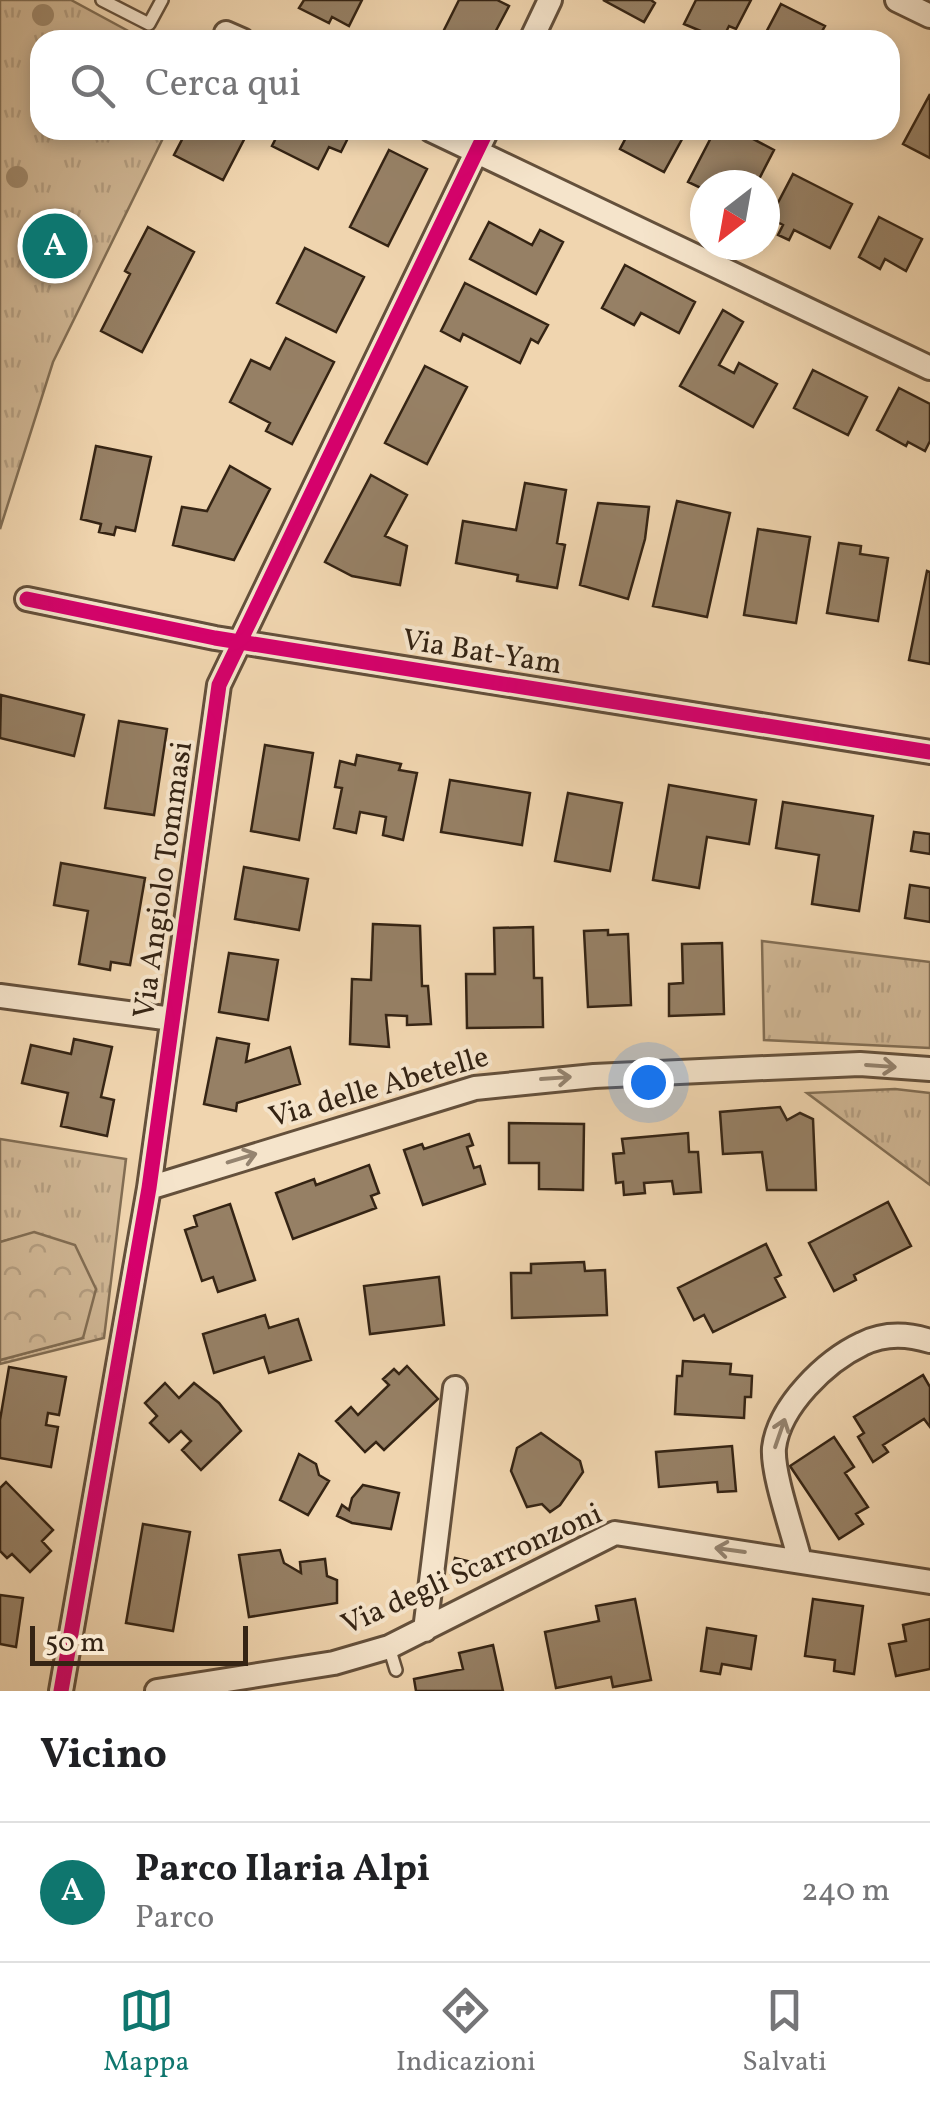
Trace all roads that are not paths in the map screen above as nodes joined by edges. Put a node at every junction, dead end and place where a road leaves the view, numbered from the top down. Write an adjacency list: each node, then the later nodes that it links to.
1 (102, 0): 2 (lane)
2 (162, 0)
3 (550, 0): 6 (street)
4 (896, 0): 5 (street)
5 (930, 16)
6 (536, 30)
7 (482, 141): 8 (street); 10 (street, Via Angiolo Tommasi)
8 (930, 368)
9 (27, 599): 10 (street, Via Bat-Yam)
10 (238, 642): 11 (street, Via Bat-Yam); 13 (street, Via Angiolo Tommasi)
11 (930, 752)
12 (0, 996): 13 (street)
13 (172, 1020): 15 (street, Via Angiolo Tommasi)
14 (930, 1069): 15 (street, Via delle Abetelle, one-way to 14)
15 (149, 1188): 21 (street, Via Angiolo Tommasi)
16 (930, 1341): 18 (street, one-way to 16)
17 (455, 1388): 20 (street)
18 (800, 1561): 19 (street, Via degli Scarronzoni); 20 (street, Via degli Scarronzoni, one-way to 20)
19 (930, 1582)
20 (424, 1630): 22 (street, Via degli Scarronzoni)
21 (61, 1691)
22 (157, 1691)

